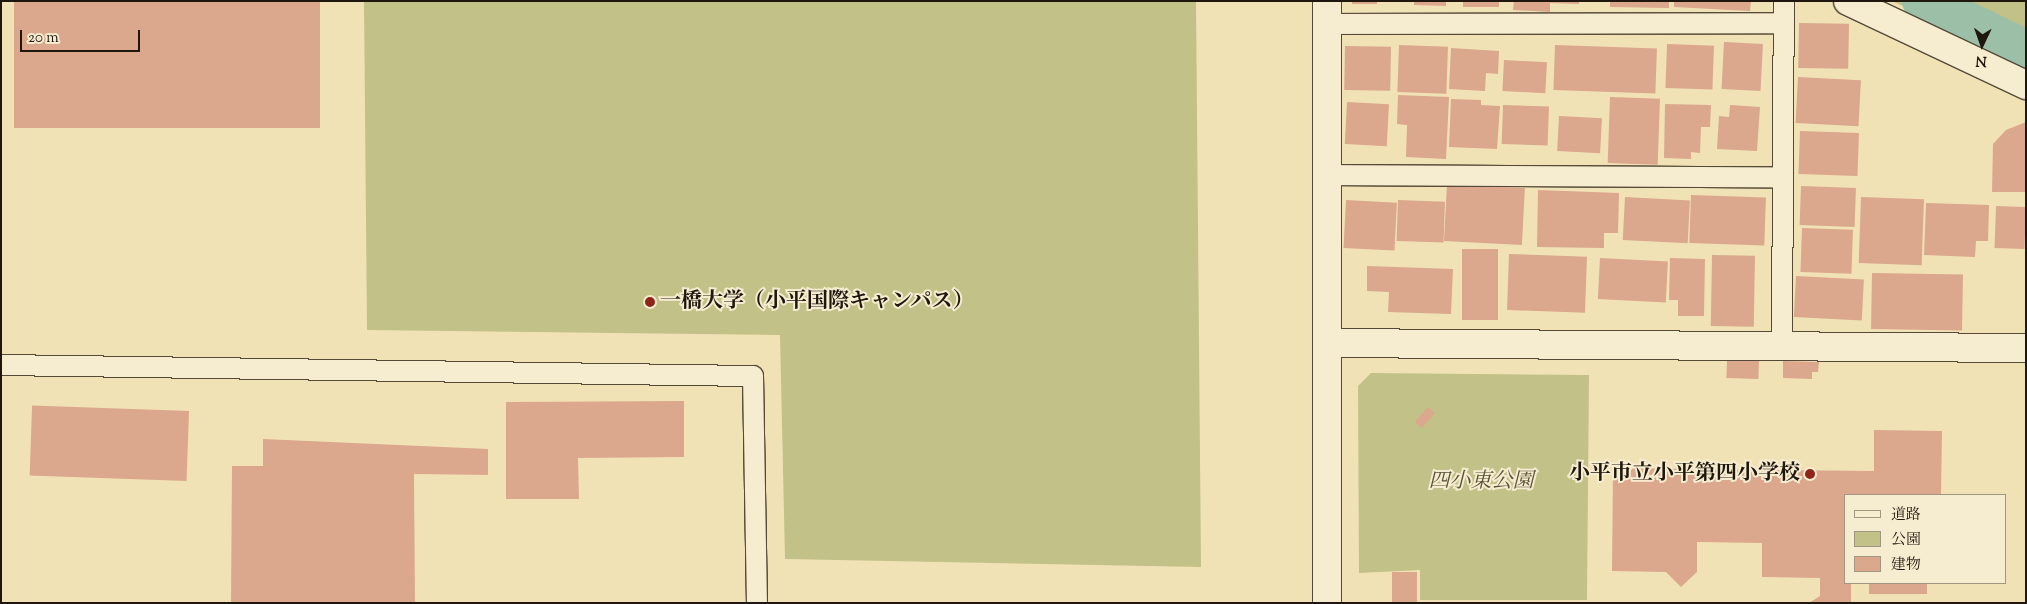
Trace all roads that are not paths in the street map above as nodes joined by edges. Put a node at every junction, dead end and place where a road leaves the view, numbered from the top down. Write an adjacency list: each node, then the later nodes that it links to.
1 (1784, 1): 4 (lane)
2 (1848, 1): 5 (street)
3 (1327, 13): 4 (lane); 6 (street)
4 (1783, 23): 7 (lane)
5 (2026, 85)
6 (1328, 175): 7 (lane); 8 (street)
7 (1783, 177): 9 (lane)
8 (1328, 343): 9 (street); 13 (street)
9 (1782, 346): 10 (street)
10 (2026, 348)
11 (1, 365): 12 (lane)
12 (757, 603)
13 (1327, 603)

